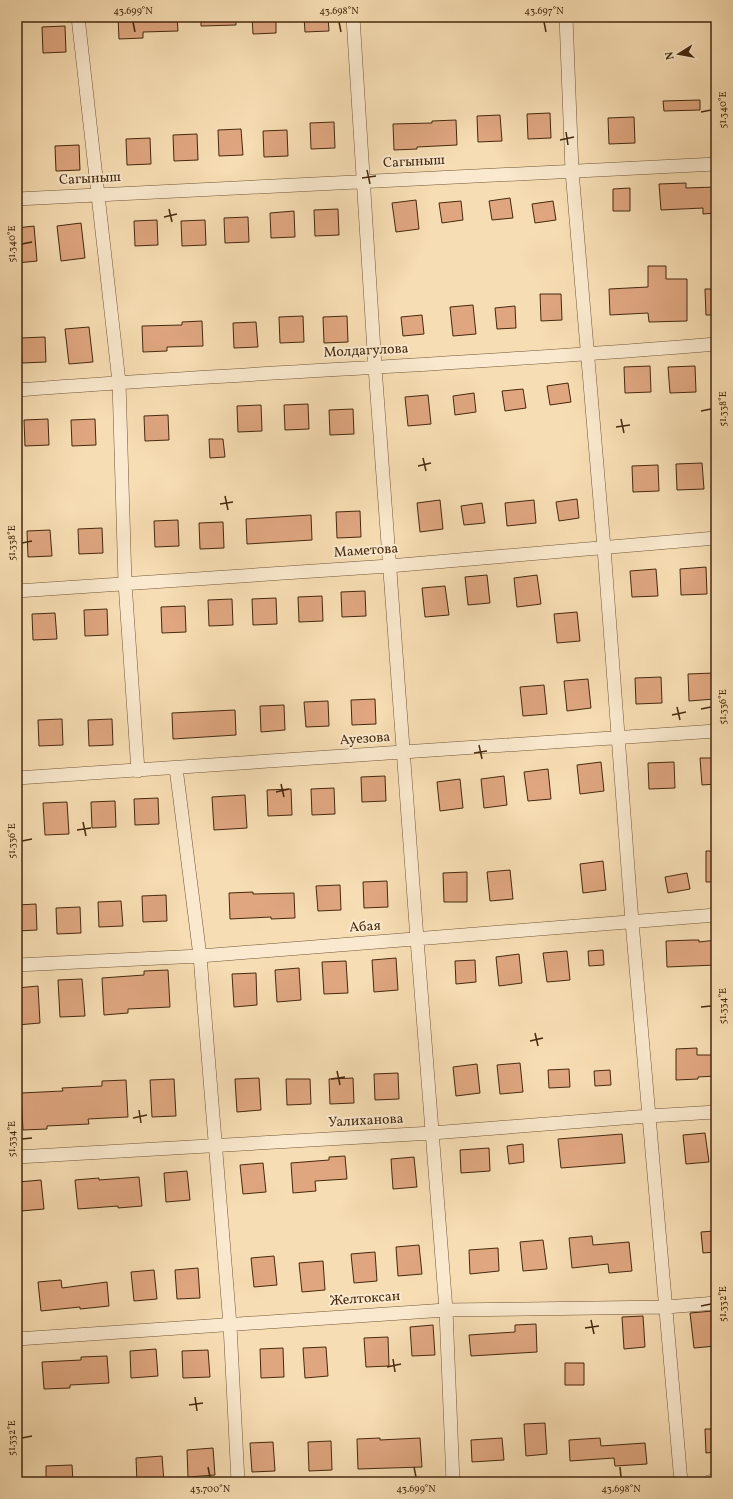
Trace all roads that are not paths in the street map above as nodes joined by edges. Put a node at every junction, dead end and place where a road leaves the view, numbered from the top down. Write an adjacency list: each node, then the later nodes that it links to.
1 (78, 17): 7 (street)
2 (353, 17): 6 (street)
3 (566, 17): 5 (street)
4 (716, 164): 5 (street, Сагыныш)
5 (572, 171): 6 (street, Сагыныш); 10 (street)
6 (363, 181): 7 (street, Сагыныш); 11 (street)
7 (97, 194): 8 (street, Сагыныш); 12 (street)
8 (17, 199)
9 (716, 344): 10 (street, Молдагулова)
10 (587, 355): 11 (street, Молдагулова); 15 (street)
11 (375, 367): 12 (street, Молдагулова); 16 (street)
12 (119, 382): 13 (street, Молдагулова); 17 (street)
13 (17, 390)
14 (716, 538): 15 (street, Маметова)
15 (604, 548): 16 (street, Маметова); 20 (street)
16 (390, 566): 17 (street, Маметова); 21 (street)
17 (125, 583): 18 (street, Маметова); 23 (street)
18 (17, 591)
19 (716, 731): 20 (street, Ауезова)
20 (619, 738): 21 (street, Ауезова); 26 (street)
21 (403, 753): 22 (street, Ауезова); 27 (street)
22 (176, 768): 23 (street, Ауезова); 28 (street)
23 (138, 770): 24 (street, Ауезова)
24 (17, 778)
25 (716, 915): 26 (street, Абая)
26 (632, 922): 27 (street, Абая); 31 (street)
27 (417, 939): 28 (street, Абая); 32 (street)
28 (200, 956): 29 (street, Абая); 33 (street)
29 (17, 965)
30 (716, 1112): 31 (street, Уалиханова)
31 (649, 1116): 32 (street, Уалиханова); 36 (street)
32 (432, 1133): 33 (street, Уалиханова); 37 (street)
33 (214, 1146): 34 (street, Уалиханова); 38 (street)
34 (17, 1158)
35 (716, 1303): 36 (street, Желтоксан)
36 (666, 1307): 37 (street, Желтоксан); 43 (street)
37 (446, 1310): 38 (street, Желтоксан); 42 (street)
38 (230, 1325): 39 (street, Желтоксан); 41 (street)
39 (17, 1339)
40 (716, 1481): 44 (street)
41 (238, 1482)
42 (453, 1482)
43 (681, 1482)
44 (709, 1482)

